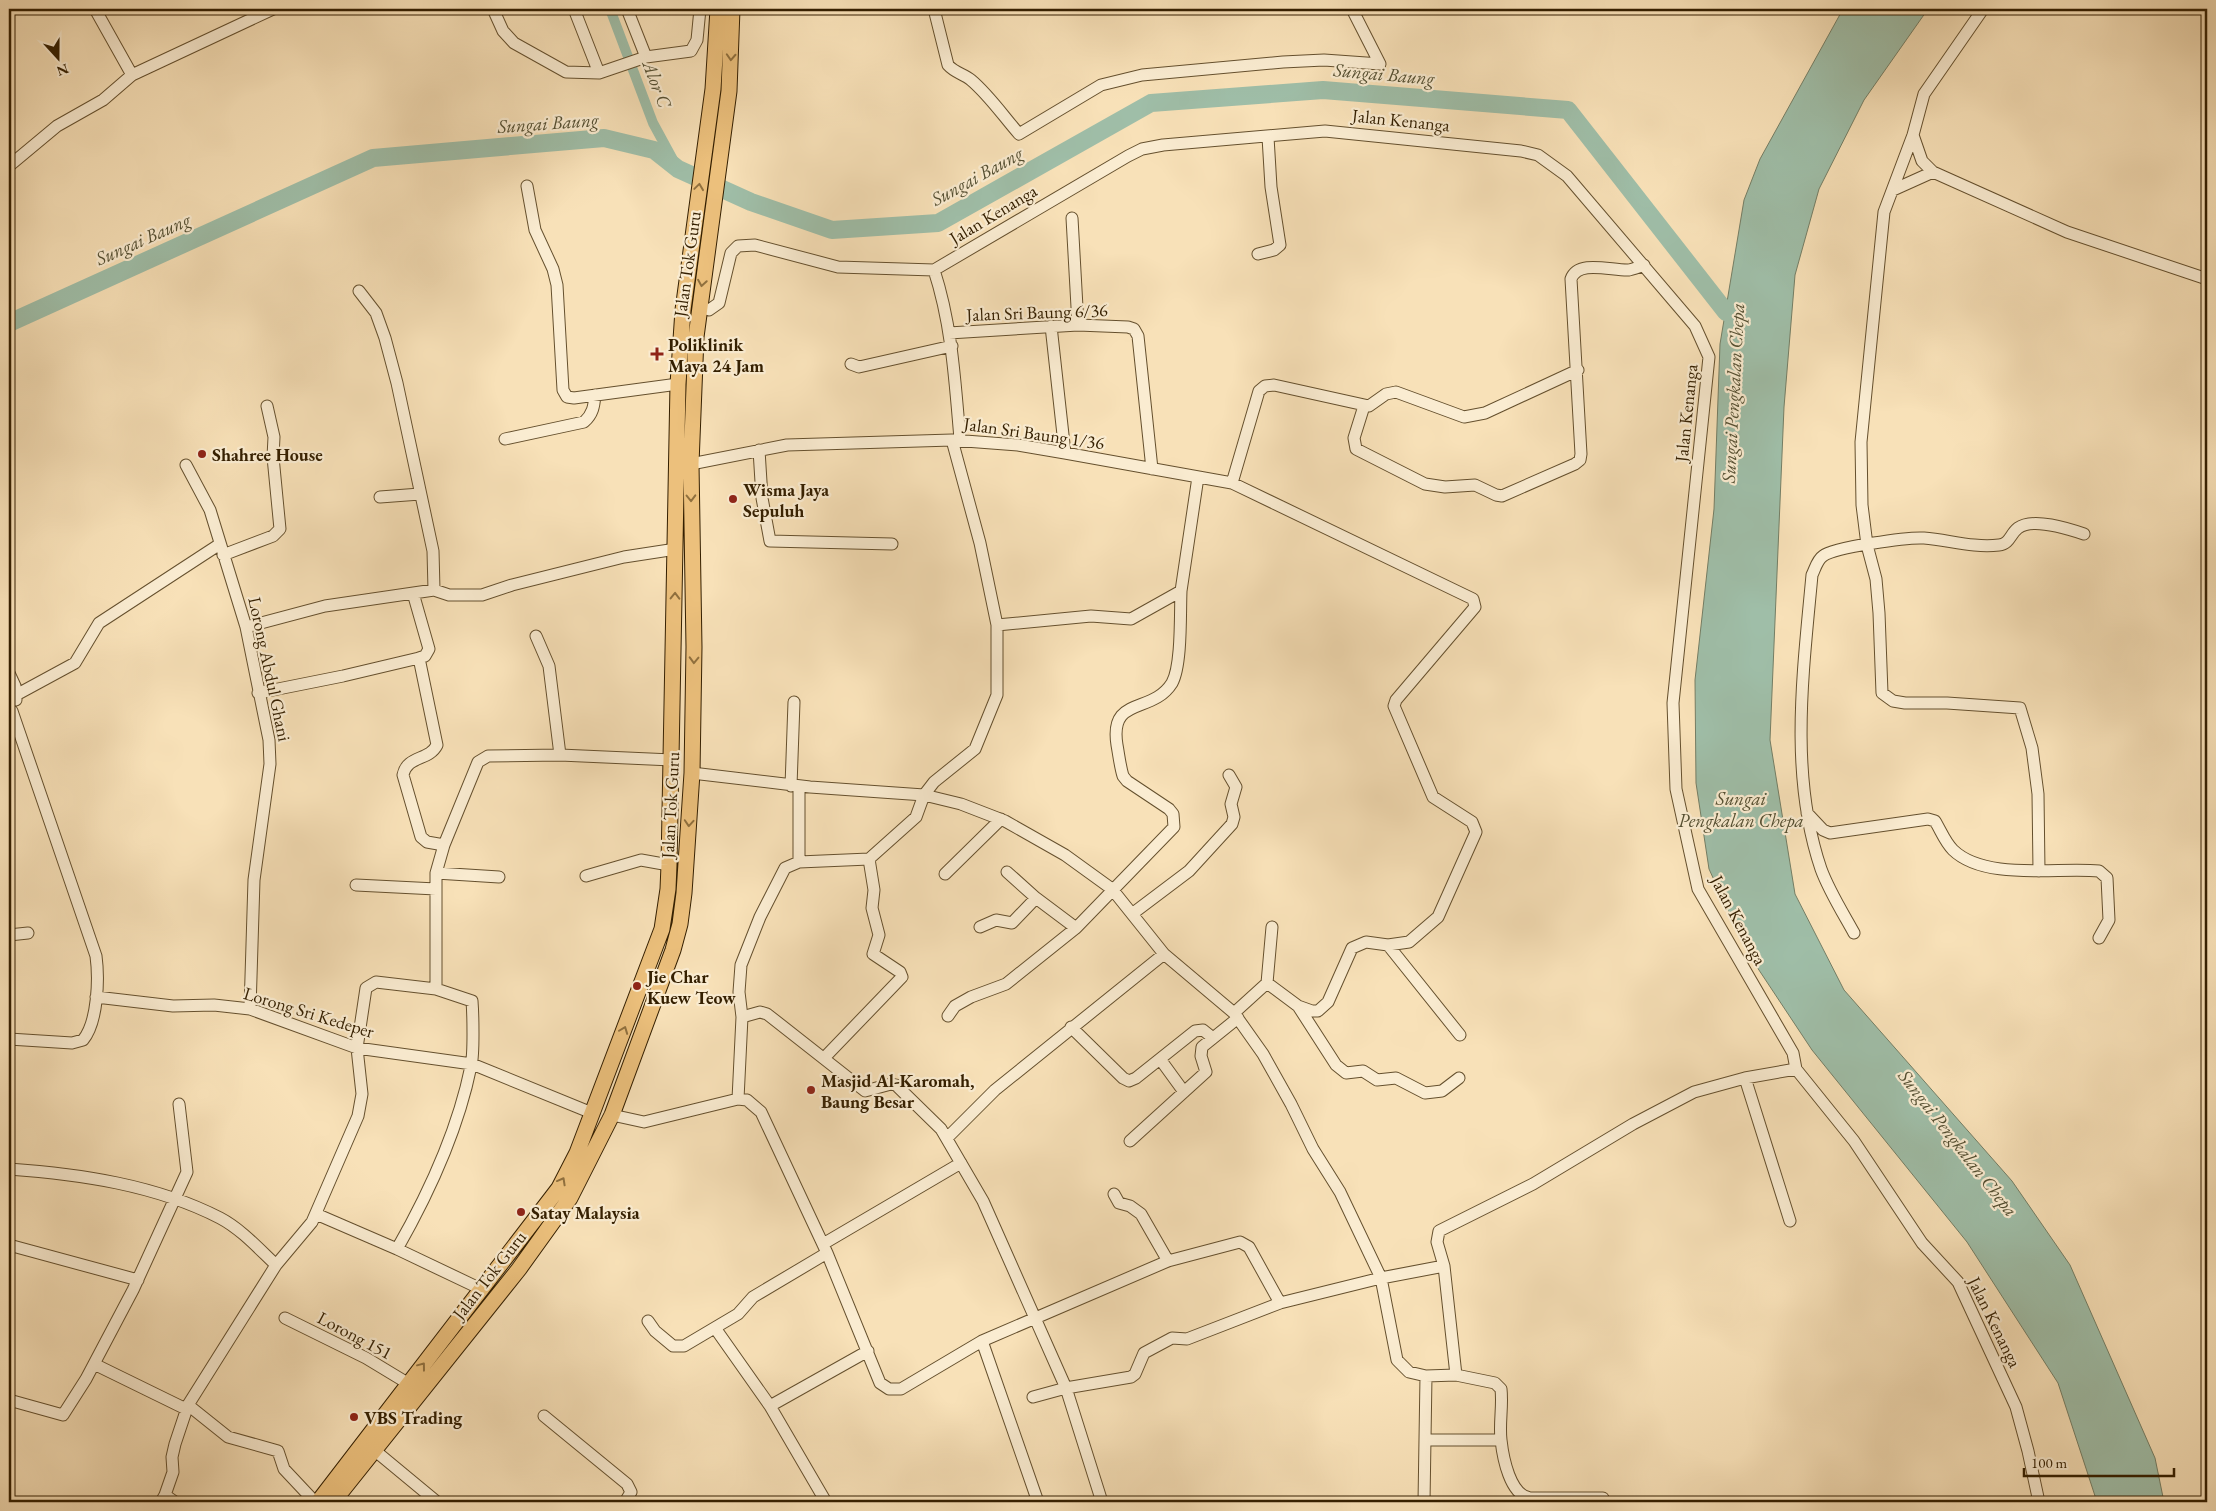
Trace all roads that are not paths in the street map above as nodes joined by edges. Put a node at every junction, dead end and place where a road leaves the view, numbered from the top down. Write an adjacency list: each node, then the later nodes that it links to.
1 (95, 9): 14 (street)
2 (273, 9): 14 (street)
3 (493, 9): 13 (street)
4 (574, 9): 13 (street)
5 (627, 9): 12 (street)
6 (700, 9): 12 (street)
7 (718, 9): 34 (main road, Jalan Tok Guru, one-way to 7)
8 (732, 9): 27 (main road, Jalan Tok Guru, one-way to 27)
9 (934, 9): 10 (street)
10 (1352, 9)
11 (1983, 9): 15 (street)
12 (643, 58): 13 (street)
13 (604, 71)
14 (132, 76): 17 (street)
15 (1913, 135): 18 (street); 20 (street)
16 (1268, 137): 22 (street); 23 (street, Jalan Kenanga); 24 (street, Jalan Kenanga)
17 (9, 166)
18 (1933, 172): 20 (street); 25 (street)
19 (527, 186): 35 (street)
20 (1893, 190): 51 (street)
21 (1072, 218): 28 (street)
22 (1258, 254)
23 (1644, 265): 33 (street); 116 (street, Jalan Kenanga)
24 (934, 270): 27 (street); 30 (street)
25 (2207, 279)
26 (359, 291): 47 (street)
27 (698, 306): 42 (main road, Jalan Tok Guru)
28 (1078, 325): 29 (street, Jalan Sri Baung 6/36); 44 (street, Jalan Sri Baung 6/36)
29 (1051, 326): 30 (street, Jalan Sri Baung 6/36); 41 (street)
30 (949, 332): 31 (street)
31 (952, 346): 32 (street); 39 (street)
32 (851, 364)
33 (1578, 370): 37 (street); 37 (street)
34 (678, 384): 35 (street); 53 (main road, Jalan Tok Guru)
35 (595, 395): 38 (street)
36 (266, 406): 52 (street)
37 (1364, 406): 46 (street)
38 (506, 439)
39 (956, 439): 40 (street, Jalan Sri Baung 1/36); 41 (street, Jalan Sri Baung 1/36); 57 (street)
40 (759, 450): 42 (street, Jalan Sri Baung 1/36); 50 (street)
41 (1065, 453): 44 (street, Jalan Sri Baung 1/36)
42 (691, 464): 67 (main road, Jalan Tok Guru, one-way to 67)
43 (186, 465): 52 (street, Lorong Abdul Ghani)
44 (1152, 469): 45 (street, Jalan Sri Baung 1/36)
45 (1198, 477): 46 (street, Jalan Sri Baung 1/36); 55 (street)
46 (1232, 483): 98 (street, Jalan Sri Baung 1/36)
47 (420, 494): 48 (street); 54 (street)
48 (380, 496)
49 (2084, 534): 51 (street)
50 (892, 544)
51 (1867, 545): 74 (street); 80 (street)
52 (222, 549): 58 (street, Lorong Abdul Ghani); 63 (street)
53 (676, 549): 54 (street); 66 (main road, Jalan Tok Guru, one-way to 53)
54 (434, 590): 56 (street)
55 (1181, 591): 57 (street); 88 (street)
56 (413, 593): 58 (street); 60 (street)
57 (997, 625): 73 (street)
58 (246, 627): 62 (street, Lorong Abdul Ghani)
59 (536, 636): 68 (street)
60 (419, 658): 62 (street); 76 (street)
61 (9, 673): 63 (street)
62 (258, 693): 104 (street, Lorong Abdul Ghani)
63 (16, 695): 65 (street)
64 (794, 702): 72 (street)
65 (10, 713): 102 (street)
66 (673, 730): 67 (main road); 69 (main road, Jalan Tok Guru)
67 (692, 730): 70 (main road, Jalan Tok Guru)
68 (560, 755): 69 (street); 76 (street)
69 (672, 760): 79 (main road, Jalan Tok Guru)
70 (692, 773): 72 (street); 123 (main road, Jalan Tok Guru, one-way to 123)
71 (1229, 775): 90 (street)
72 (795, 786): 73 (street); 78 (street)
73 (924, 794): 75 (street); 77 (street)
74 (1807, 813): 80 (street); 94 (street)
75 (1000, 819): 83 (street); 88 (street)
76 (444, 845): 82 (street)
77 (869, 859): 78 (street); 113 (street)
78 (798, 862): 107 (street)
79 (669, 865): 84 (street); 122 (main road, Jalan Tok Guru, one-way to 79)
80 (2039, 871): 97 (street)
81 (1007, 872): 89 (street)
82 (436, 873): 85 (street); 87 (street)
83 (945, 874)
84 (586, 876)
85 (499, 877)
86 (356, 885): 87 (street)
87 (436, 889): 101 (street)
88 (1112, 889): 90 (street); 92 (street)
89 (1036, 898): 91 (street); 92 (street)
90 (1132, 914): 99 (street)
91 (980, 927)
92 (1076, 928): 106 (street)
93 (1272, 928): 100 (street)
94 (1854, 933)
95 (28, 934): 96 (street)
96 (9, 935)
97 (2099, 938)
98 (1388, 945): 103 (street); 109 (street)
99 (1164, 954): 105 (street); 108 (street)
100 (1267, 984): 103 (street); 105 (street)
101 (436, 989): 112 (street); 115 (street)
102 (96, 997): 104 (street, Lorong Sri Kedeper); 111 (street)
103 (1298, 1006): 117 (street)
104 (250, 1009): 112 (street, Lorong Sri Kedeper)
105 (1236, 1015): 110 (street); 138 (street)
106 (948, 1016)
107 (742, 1017): 113 (street); 120 (street)
108 (1072, 1027): 114 (street); 124 (street)
109 (1460, 1035)
110 (1213, 1038): 114 (street); 119 (street)
111 (9, 1039)
112 (357, 1048): 115 (street, Lorong Sri Kedeper); 130 (street)
113 (825, 1057): 124 (street)
114 (1160, 1059): 119 (street)
115 (472, 1064): 122 (street, Lorong Sri Kedeper); 134 (street)
116 (1796, 1069): 118 (street); 172 (street, Jalan Kenanga)
117 (1459, 1078)
118 (1745, 1078): 131 (street); 137 (street)
119 (1184, 1092): 125 (street)
120 (738, 1099): 123 (street); 133 (street)
121 (179, 1104): 129 (street)
122 (592, 1113): 140 (main road, Jalan Tok Guru, one-way to 122)
123 (612, 1115): 160 (main road, Jalan Tok Guru)
124 (947, 1138): 126 (street)
125 (1130, 1142)
126 (961, 1163): 133 (street); 142 (street)
127 (9, 1169): 129 (street)
128 (1114, 1194): 135 (street)
129 (175, 1198): 136 (street); 139 (street)
130 (316, 1214): 134 (street); 136 (street)
131 (1790, 1221)
132 (9, 1245): 139 (street)
133 (825, 1248): 145 (street); 147 (street)
134 (397, 1249): 140 (street)
135 (1168, 1261): 141 (street); 142 (street)
136 (276, 1265): 156 (street)
137 (1444, 1266): 138 (street); 149 (street)
138 (1381, 1278): 141 (street); 150 (street)
139 (138, 1280): 148 (street)
140 (481, 1289): 151 (main road, Jalan Tok Guru, one-way to 140)
141 (1280, 1303): 152 (street)
142 (1036, 1317): 146 (street); 152 (street)
143 (285, 1318): 151 (street, Lorong 151)
144 (648, 1321): 145 (street)
145 (715, 1328): 155 (street)
146 (982, 1340): 147 (street); 169 (street)
147 (868, 1351): 155 (street)
148 (94, 1364): 154 (street); 156 (street)
149 (1456, 1375): 150 (street); 159 (street)
150 (1426, 1376): 158 (street)
151 (409, 1384): 164 (main road, Jalan Tok Guru)
152 (1066, 1388): 153 (street); 170 (street)
153 (1033, 1397)
154 (9, 1400)
155 (770, 1406): 168 (street)
156 (187, 1407): 162 (street); 164 (street)
157 (544, 1416): 167 (street)
158 (1425, 1440): 159 (street); 171 (street)
159 (1501, 1440): 161 (street)
160 (374, 1449): 165 (main road, Jalan Tok Guru); 166 (street)
161 (1603, 1498)
162 (163, 1499): 163 (street)
163 (175, 1502)
164 (317, 1502)
165 (334, 1502)
166 (437, 1502)
167 (625, 1502)
168 (826, 1502)
169 (1038, 1502)
170 (1102, 1502)
171 (1424, 1502)
172 (2039, 1502)

